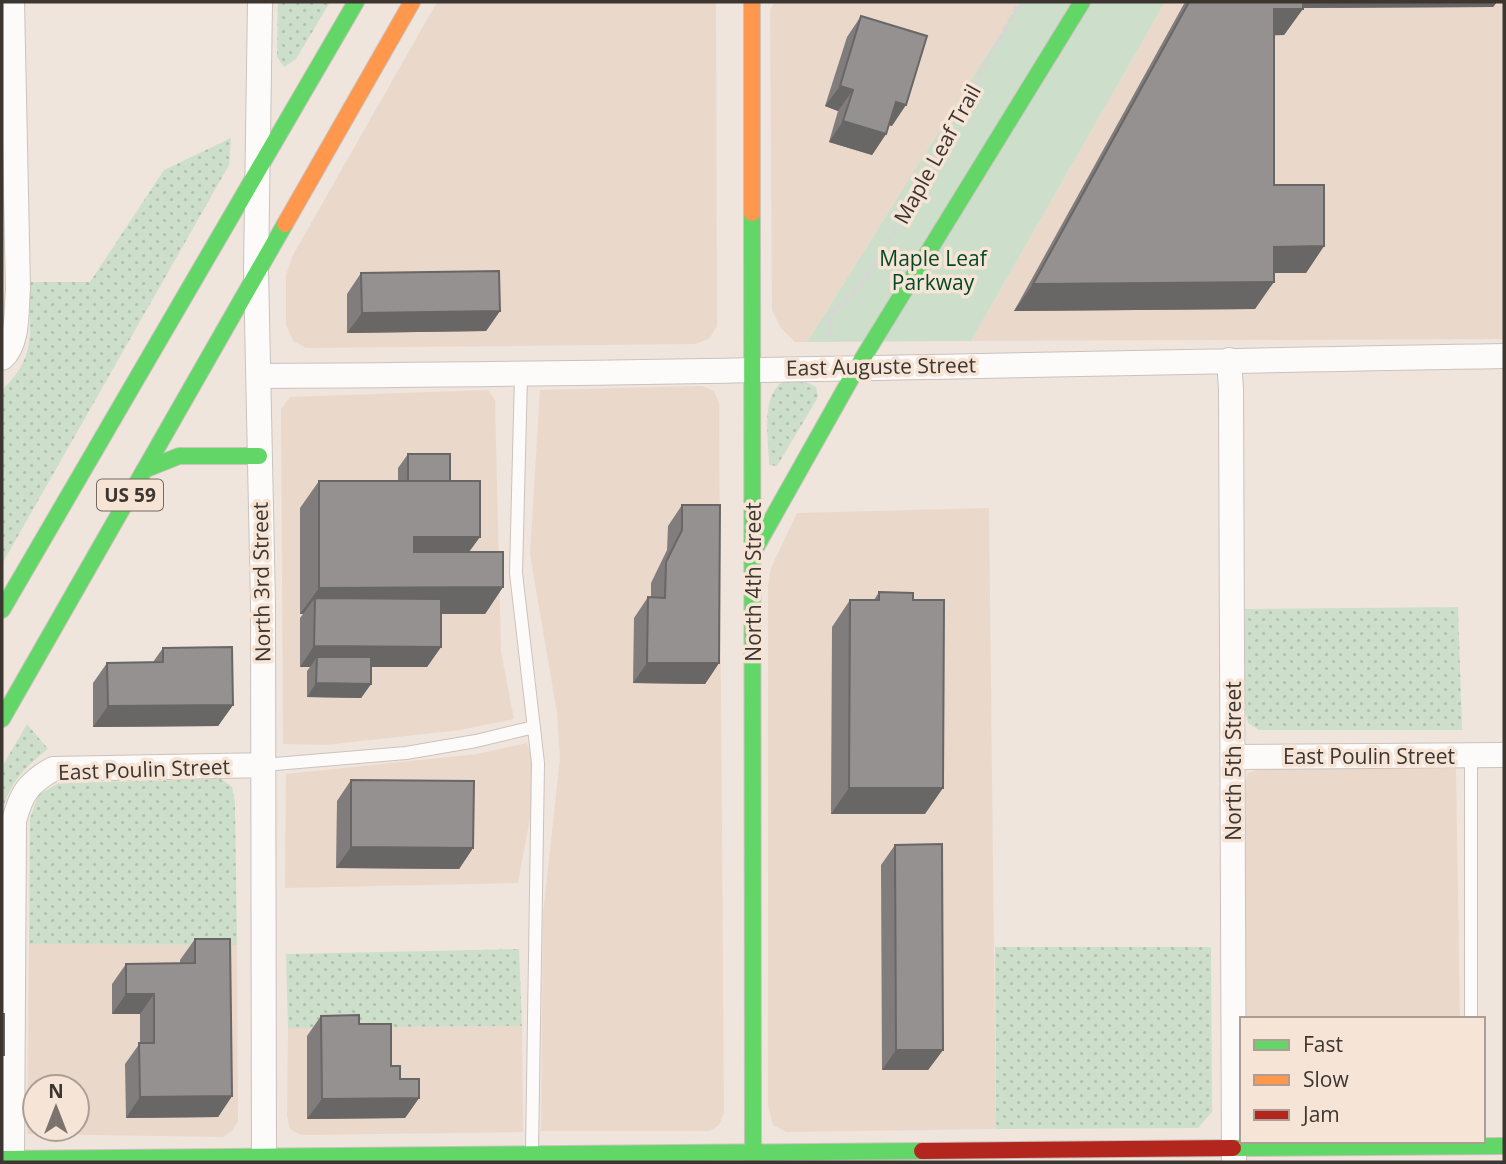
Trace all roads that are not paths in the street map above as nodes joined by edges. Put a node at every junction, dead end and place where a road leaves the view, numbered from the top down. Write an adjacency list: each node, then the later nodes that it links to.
1 (12, 2): 10 (street)
2 (260, 2): 7 (street, North 3rd Street)
3 (356, 2): 7 (street, US 59)
4 (412, 2): 8 (street, US 59)
5 (752, 2): 13 (street, North 4th Street)
6 (1082, 2): 12 (street)
7 (258, 175): 8 (street, North 3rd Street); 19 (street, US 59)
8 (256, 270): 15 (street, North 3rd Street); 17 (street, US 59)
9 (1504, 356): 11 (street, East Auguste Street)
10 (2, 358)
11 (1229, 360): 12 (street, East Auguste Street); 24 (street, North 5th Street)
12 (858, 366): 13 (street, East Auguste Street); 18 (street)
13 (752, 369): 14 (street, East Auguste Street); 18 (street, North 4th Street)
14 (521, 375): 15 (street, East Auguste Street); 21 (lane)
15 (259, 376): 16 (street, North 3rd Street)
16 (259, 456): 17 (street); 25 (street, North 3rd Street)
17 (144, 470): 20 (street, US 59)
18 (753, 552): 31 (street, North 4th Street)
19 (2, 610)
20 (2, 719)
21 (534, 727): 25 (lane); 29 (lane)
22 (1471, 755): 23 (street, East Poulin Street); 24 (street, East Poulin Street); 26 (lane)
23 (1504, 755)
24 (1233, 757): 30 (street, North 5th Street)
25 (263, 765): 32 (street, East Poulin Street); 33 (street, North 3rd Street)
26 (1471, 1017)
27 (1504, 1146): 28 (street)
28 (1471, 1150): 30 (street)
29 (532, 1155): 31 (street); 33 (street)
30 (1234, 1155): 31 (street)
31 (753, 1157)
32 (7, 1159): 33 (street)
33 (264, 1160)

